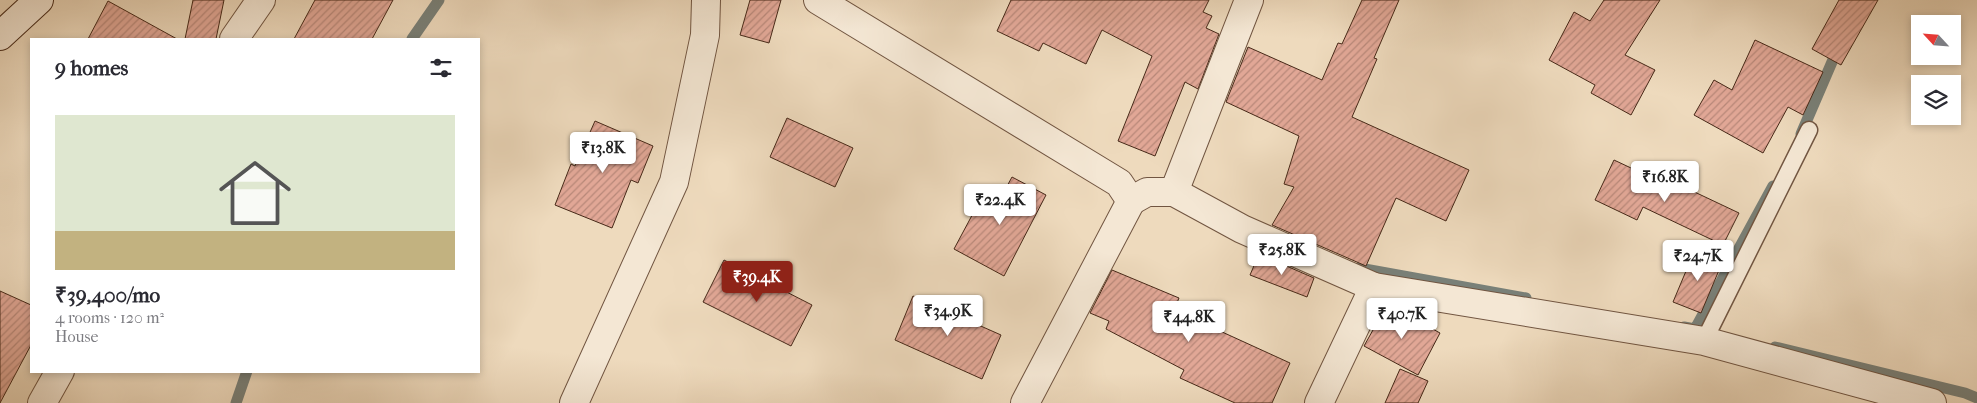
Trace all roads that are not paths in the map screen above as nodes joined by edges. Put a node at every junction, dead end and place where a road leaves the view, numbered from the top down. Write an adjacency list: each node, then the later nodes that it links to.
1 (39, 0): 6 (street)
2 (261, 0): 7 (street)
3 (706, 0): 15 (street)
4 (818, 0): 10 (street)
5 (1249, 0): 9 (street)
6 (0, 36)
7 (235, 38)
8 (1809, 130): 12 (lane)
9 (1174, 192): 10 (street); 11 (street)
10 (1131, 201): 16 (street)
11 (1374, 287): 12 (street); 17 (street)
12 (1704, 341): 18 (street)
13 (59, 373): 14 (street)
14 (42, 403)
15 (574, 403)
16 (1025, 403)
17 (1319, 403)
18 (1932, 403)

